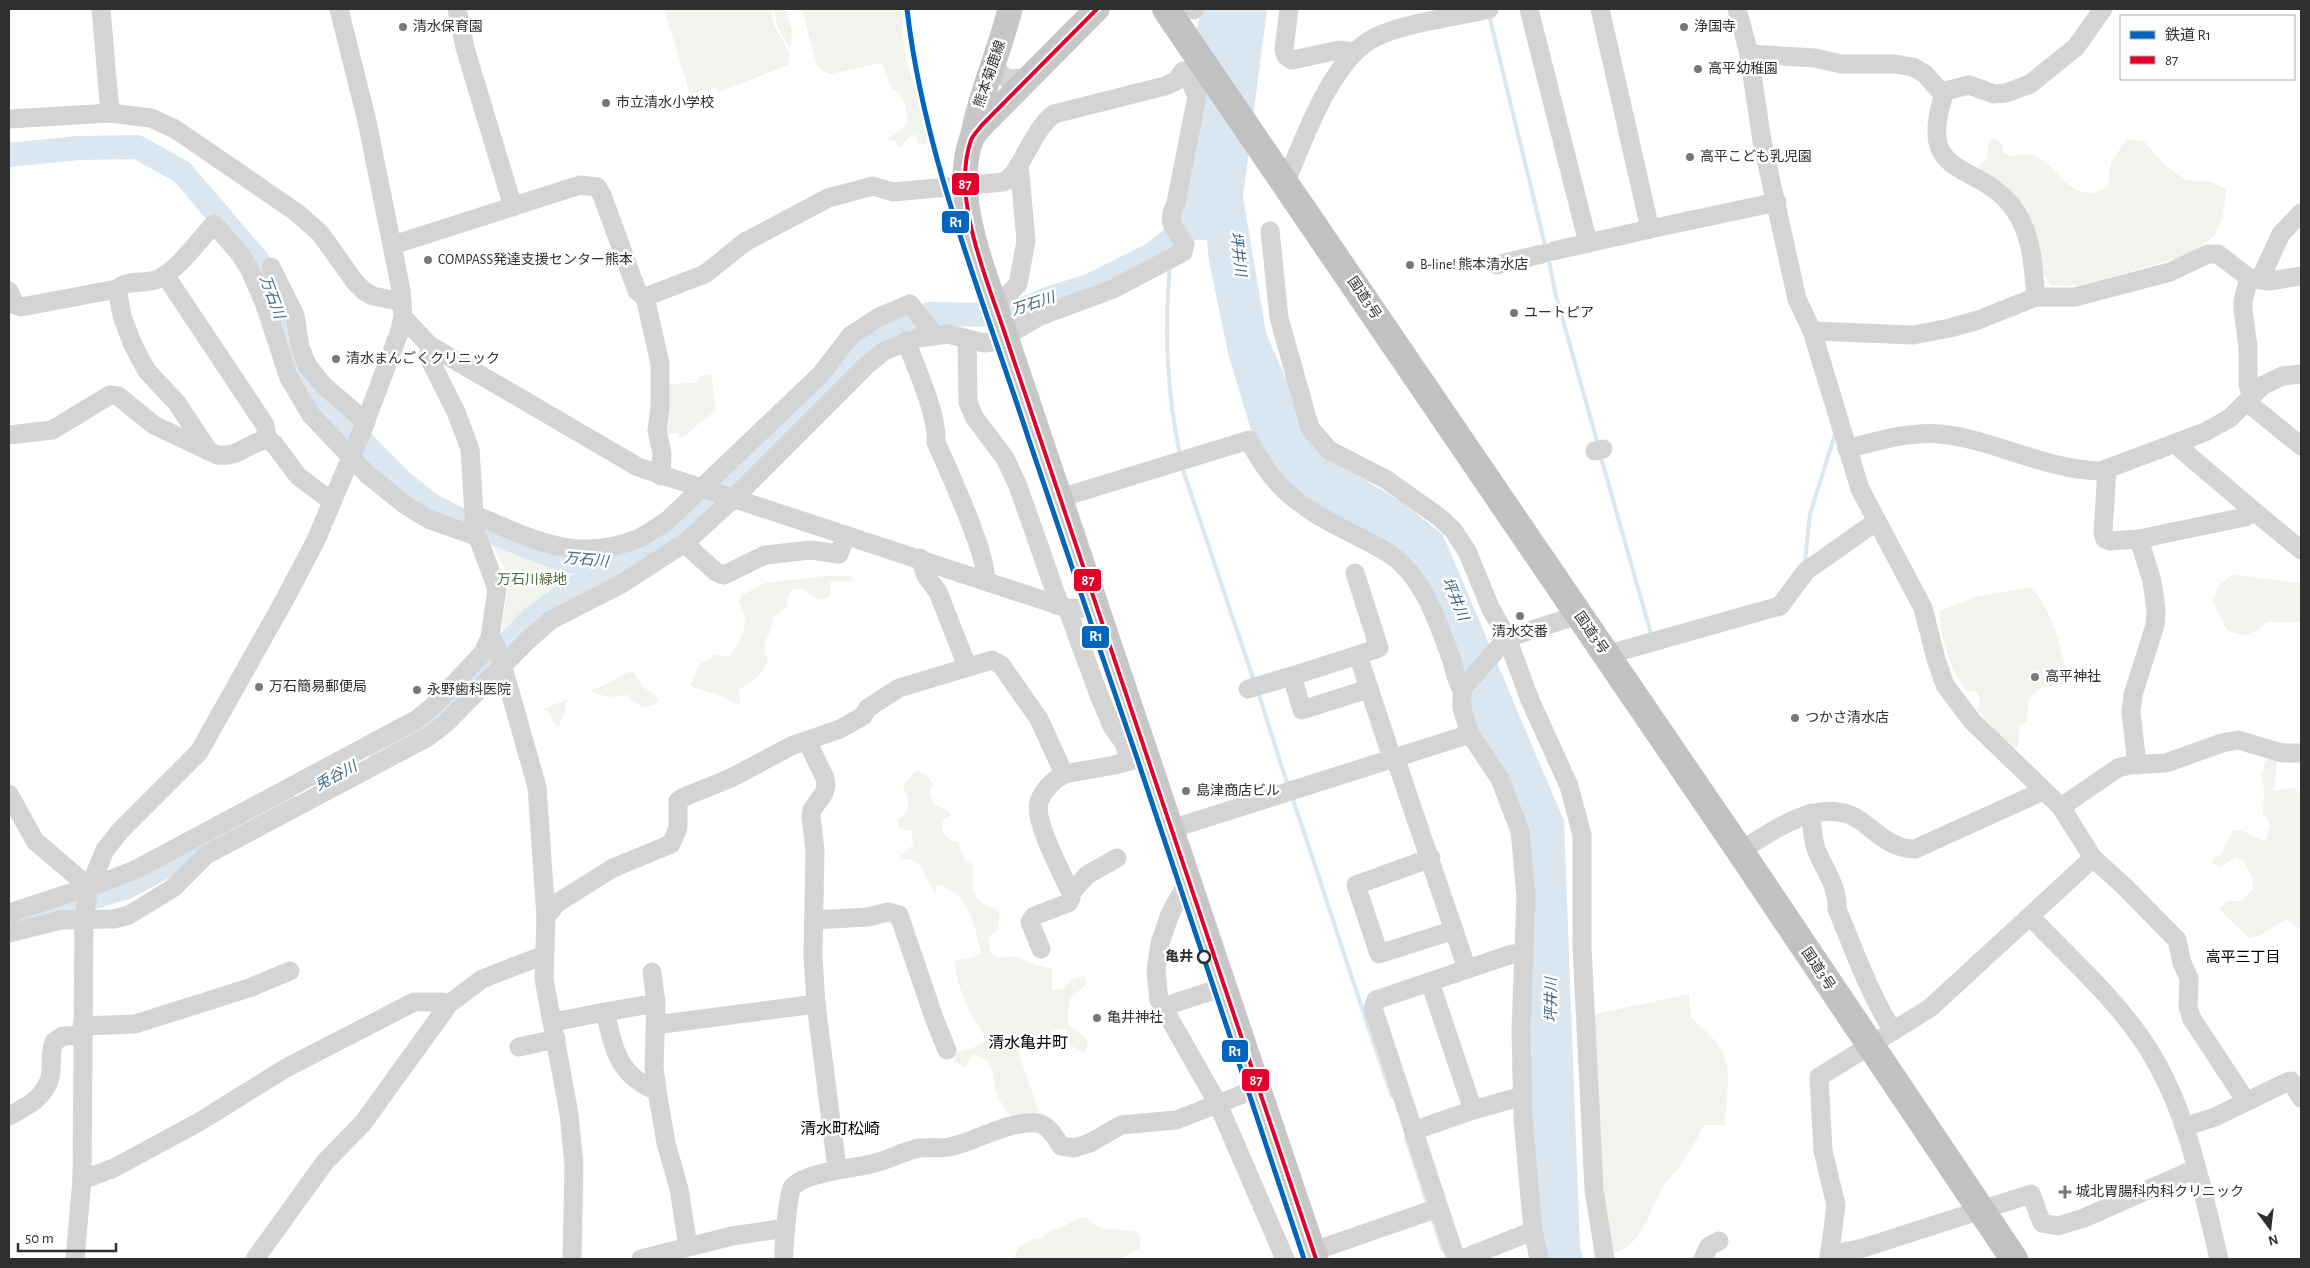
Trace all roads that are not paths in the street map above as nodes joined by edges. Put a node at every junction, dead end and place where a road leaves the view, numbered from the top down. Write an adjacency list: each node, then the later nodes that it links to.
1 (101, 9): 19 (street)
2 (339, 9): 31 (street)
3 (457, 9): 26 (street)
4 (1010, 9): 15 (main road, 熊本菊鹿線)
5 (1097, 9): 17 (main road, 熊本菊鹿線)
6 (1166, 9): 16 (highway, 国道3号)
7 (1289, 9): 13 (street)
8 (1529, 9): 30 (street)
9 (1600, 9): 28 (street)
10 (1737, 9): 14 (street)
11 (2103, 9): 18 (street)
12 (1484, 10): 13 (street)
13 (1354, 52): 23 (street)
14 (1749, 54): 18 (street); 25 (street)
15 (994, 61): 17 (street); 21 (main road, 熊本菊鹿線)
16 (1189, 70): 22 (street); 23 (highway, 国道3号); 45 (street)
17 (1029, 78): 21 (main road, 熊本菊鹿線)
18 (1944, 91): 39 (street)
19 (110, 113): 20 (street); 42 (street)
20 (9, 119)
21 (972, 139): 24 (main road, 熊本菊鹿線)
22 (1019, 164): 24 (street); 41 (street)
23 (1278, 172): 77 (highway, 国道3号)
24 (966, 184): 38 (street); 41 (main road, 熊本菊鹿線)
25 (1777, 202): 28 (street); 43 (street)
26 (513, 206): 31 (street); 38 (street)
27 (2301, 213): 36 (street)
28 (1650, 230): 30 (street)
29 (1270, 232): 78 (street)
30 (1588, 244): 32 (street)
31 (393, 245): 42 (street)
32 (1496, 265)
33 (271, 267): 51 (street)
34 (165, 274): 37 (street); 53 (street); 58 (street)
35 (2301, 276): 36 (street)
36 (2255, 278): 39 (street); 50 (street)
37 (117, 289): 40 (street); 57 (street)
38 (645, 297): 60 (street)
39 (2036, 297): 43 (street)
40 (10, 298)
41 (996, 307): 45 (main road, 熊本菊鹿線)
42 (403, 310): 48 (street); 51 (street)
43 (1812, 331): 56 (street)
44 (932, 332): 46 (street); 47 (street); 61 (street)
45 (1005, 334): 46 (street); 63 (main road, 熊本菊鹿線)
46 (967, 339): 75 (street)
47 (906, 341): 62 (street); 74 (street)
48 (429, 345): 60 (street); 67 (street)
49 (2301, 374): 50 (street)
50 (2249, 398): 54 (street); 55 (street)
51 (364, 426): 58 (street)
52 (9, 435): 57 (street)
53 (268, 440): 57 (street); 64 (street)
54 (2175, 444): 59 (street); 65 (street)
55 (2301, 446)
56 (1847, 449): 59 (street); 66 (street)
57 (208, 450)
58 (353, 453): 64 (street); 67 (street)
59 (2107, 469): 69 (street)
60 (661, 476): 61 (street)
61 (703, 490): 62 (street); 67 (street)
62 (730, 498): 68 (street); 70 (street)
63 (1060, 498): 76 (main road, 熊本菊鹿線); 84 (street)
64 (330, 501): 105 (street)
65 (2255, 512): 69 (street); 71 (street)
66 (1877, 521): 81 (street); 94 (street)
67 (475, 525): 79 (street)
68 (846, 535): 70 (street); 72 (street)
69 (2139, 539): 92 (street)
70 (684, 543): 79 (street)
71 (2301, 550)
72 (920, 558): 74 (street); 82 (street)
73 (1354, 574): 80 (street)
74 (985, 581): 75 (street)
75 (1062, 606): 76 (street); 91 (street)
76 (1098, 608): 91 (main road, 熊本菊鹿線)
77 (1578, 615): 78 (street); 81 (highway, 国道3号)
78 (1502, 642): 84 (street); 162 (street)
79 (498, 652): 105 (street); 105 (street); 107 (street)
80 (1358, 655): 83 (street); 86 (street)
81 (1606, 655): 99 (highway, 国道3号)
82 (968, 666): 88 (street); 93 (street)
83 (1292, 676): 85 (street); 86 (street)
84 (1464, 686): 87 (street)
85 (1248, 689)
86 (1368, 689): 90 (street)
87 (1470, 734): 90 (street); 113 (street)
88 (807, 741): 107 (street); 109 (street)
89 (2301, 753): 92 (street)
90 (1393, 757): 98 (street); 101 (street)
91 (1138, 759): 93 (street); 98 (main road, 熊本菊鹿線)
92 (2137, 765): 96 (street)
93 (1064, 774): 104 (street)
94 (2043, 791): 96 (street); 97 (street)
95 (9, 794): 105 (street)
96 (2061, 806): 102 (street)
97 (1811, 813): 99 (street); 128 (street)
98 (1171, 828): 103 (main road, 熊本菊鹿線)
99 (1740, 851): 129 (highway, 国道3号)
100 (1116, 858): 104 (street)
101 (1431, 858): 110 (street); 110 (street)
102 (2093, 858): 108 (street); 136 (street)
103 (1191, 887): 119 (main road, 熊本菊鹿線); 123 (street)
104 (1071, 893): 112 (street)
105 (86, 901): 106 (street); 111 (street); 126 (street)
106 (9, 913)
107 (546, 917): 114 (street)
108 (2031, 917): 128 (street); 140 (street)
109 (814, 920): 122 (street); 131 (street)
110 (1454, 930): 115 (street)
111 (9, 932)
112 (1041, 949)
113 (1524, 954): 115 (street); 134 (street)
114 (544, 955): 121 (street); 127 (street)
115 (1467, 969): 118 (street)
116 (290, 971): 126 (street)
117 (652, 972): 120 (street)
118 (1430, 982): 138 (street); 141 (street)
119 (1224, 987): 123 (street); 132 (main road, 熊本菊鹿線)
120 (656, 1003): 124 (street); 125 (street)
121 (449, 1004): 144 (street); 154 (street)
122 (816, 1004): 125 (street); 142 (street)
123 (1162, 1008): 137 (street)
124 (605, 1012): 127 (street); 133 (street)
125 (655, 1025): 133 (street)
126 (82, 1030): 139 (street); 144 (street)
127 (554, 1030): 130 (street); 155 (street)
128 (1893, 1030): 129 (street)
129 (1870, 1046): 146 (highway, 国道3号); 152 (street)
130 (519, 1047)
131 (947, 1050)
132 (1259, 1088): 137 (street); 151 (main road, 熊本菊鹿線)
133 (657, 1092): 150 (street)
134 (1523, 1096): 138 (street); 148 (street)
135 (2301, 1098): 136 (street)
136 (2246, 1101): 140 (street)
137 (1218, 1104): 142 (street); 158 (street)
138 (1473, 1110): 141 (street)
139 (9, 1116)
140 (2184, 1127): 143 (street)
141 (1413, 1131): 145 (street)
142 (837, 1169): 147 (street)
143 (2195, 1169): 146 (street); 165 (street)
144 (82, 1180): 153 (street)
145 (1438, 1208): 151 (street); 159 (street)
146 (1982, 1212): 152 (street); 164 (highway, 国道3号)
147 (786, 1228): 150 (street); 157 (street)
148 (1533, 1231): 160 (street); 161 (street)
149 (1719, 1241): 163 (street)
150 (678, 1253): 156 (street)
151 (1315, 1255)
152 (1829, 1257)
153 (75, 1259)
154 (255, 1259)
155 (572, 1259)
156 (641, 1259)
157 (784, 1259)
158 (1285, 1259)
159 (1456, 1259)
160 (1462, 1259)
161 (1539, 1259)
162 (1605, 1259)
163 (1703, 1259)
164 (2014, 1259)
165 (2219, 1259)

